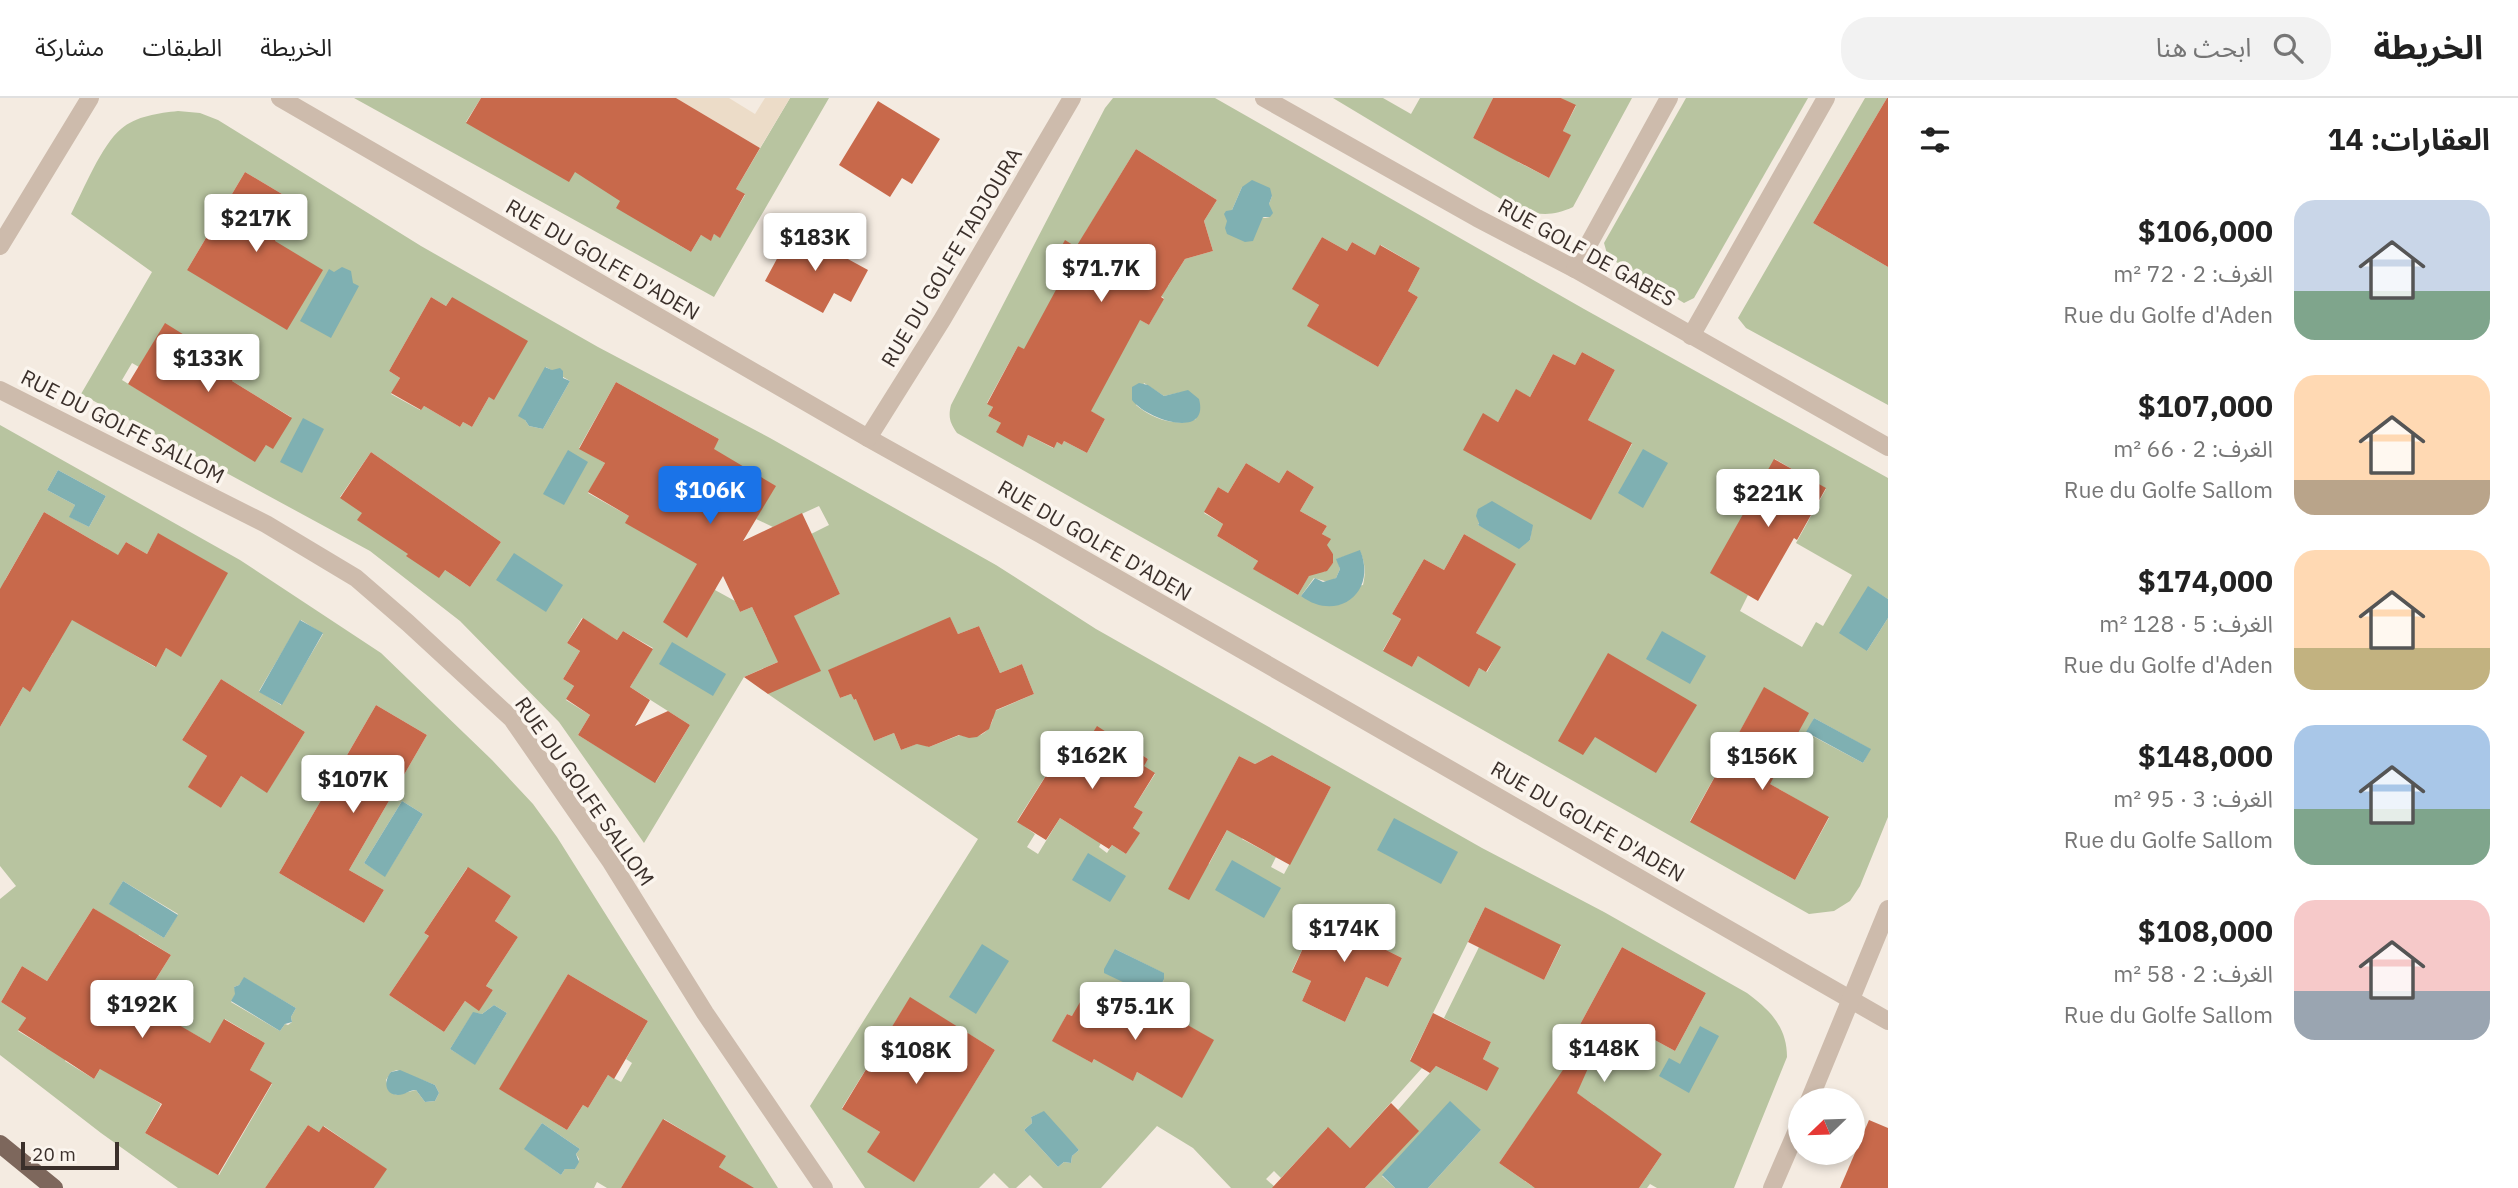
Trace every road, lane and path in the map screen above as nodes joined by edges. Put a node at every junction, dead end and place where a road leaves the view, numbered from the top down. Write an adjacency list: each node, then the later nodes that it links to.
1 (90, 98): 7 (street)
2 (280, 98): 11 (street, RUE DU GOLFE D'ADEN)
3 (1072, 98): 11 (street, RUE DU GOLFE TADJOURA)
4 (1264, 98): 8 (street, RUE GOLF DE GABES)
5 (1669, 98): 8 (street)
6 (1826, 98): 9 (street)
7 (0, 246)
8 (1575, 269): 9 (street, RUE GOLF DE GABES)
9 (1691, 336): 12 (street, RUE GOLF DE GABES)
10 (0, 390): 20 (street, RUE DU GOLFE SALLOM)
11 (868, 438): 14 (street, RUE DU GOLFE D'ADEN)
12 (1888, 447)
13 (1888, 909): 14 (street)
14 (1850, 998): 15 (street, RUE DU GOLFE D'ADEN); 16 (street)
15 (1888, 1021)
16 (1814, 1088)
17 (0, 1144): 19 (main road)
18 (1788, 1151): 21 (street)
19 (54, 1188)
20 (824, 1188)
21 (1772, 1188)

